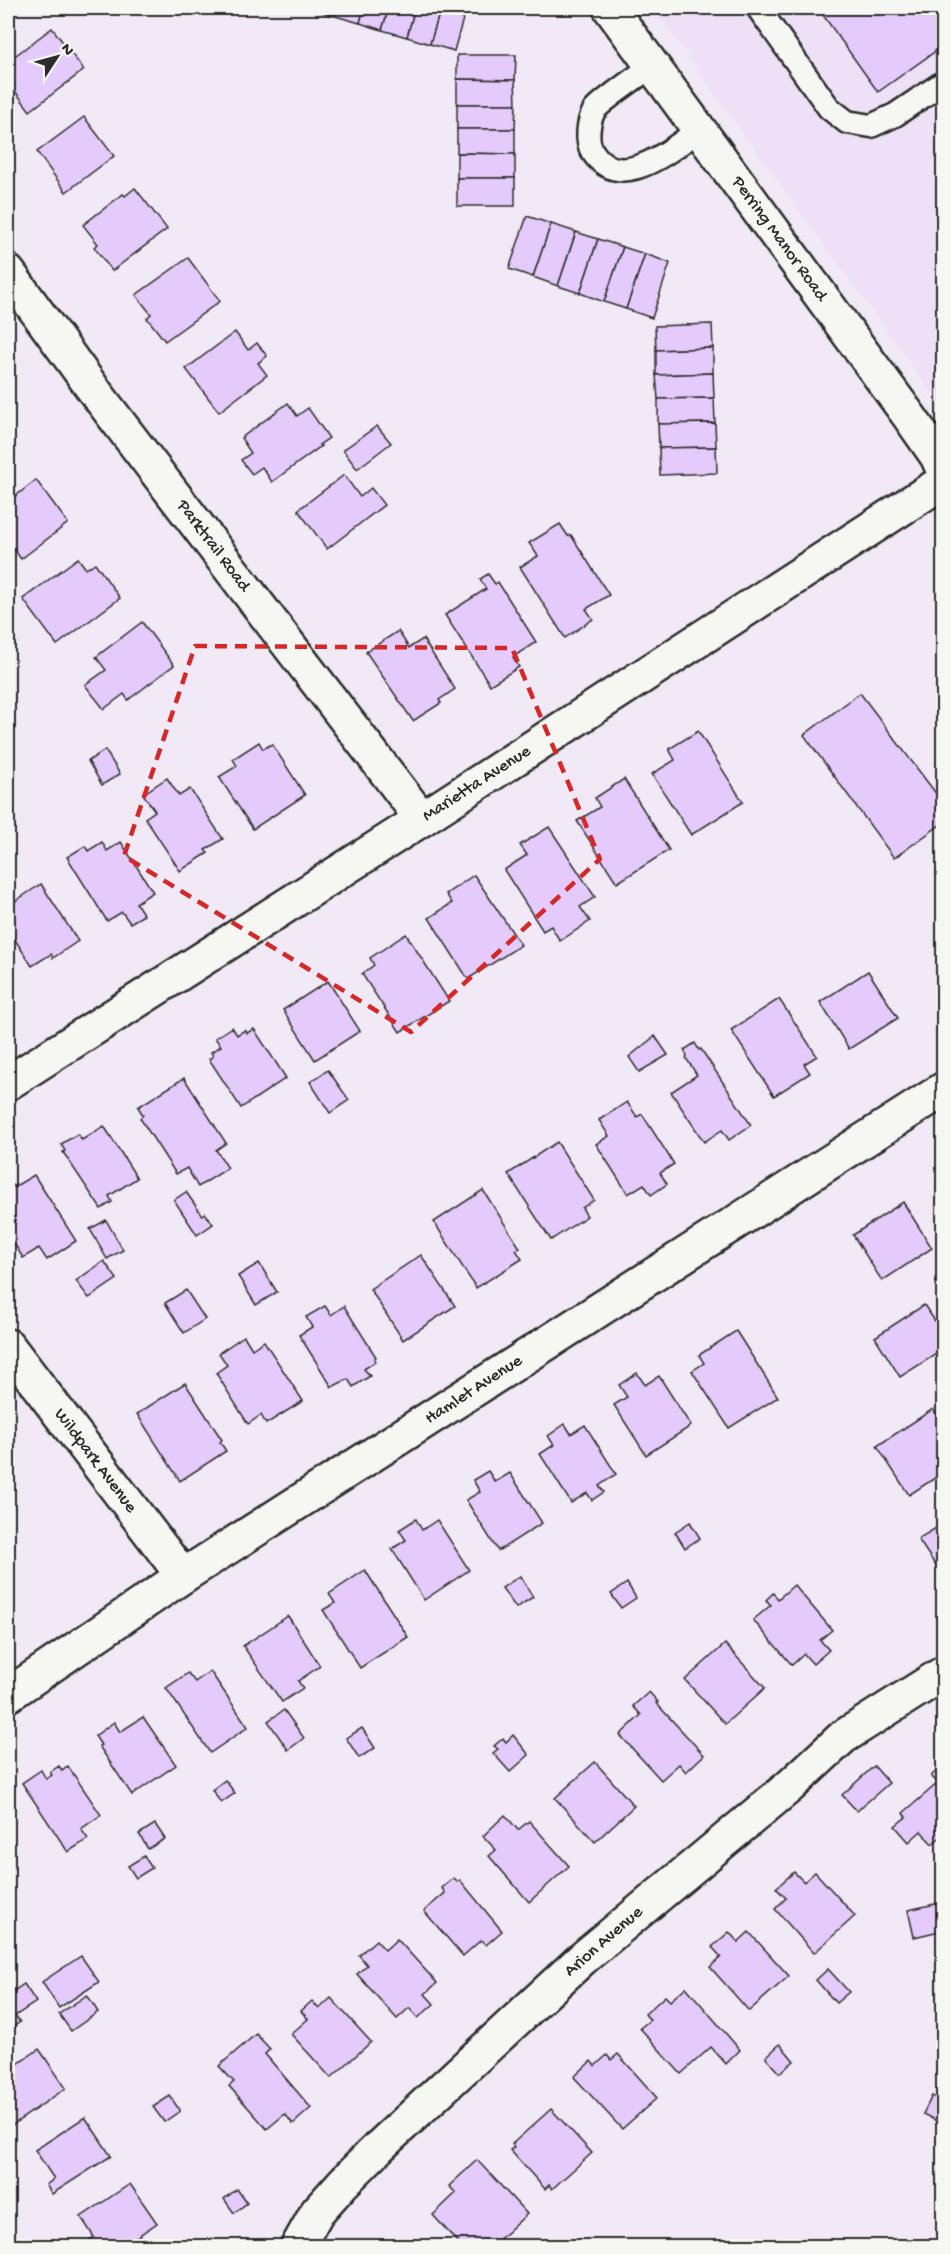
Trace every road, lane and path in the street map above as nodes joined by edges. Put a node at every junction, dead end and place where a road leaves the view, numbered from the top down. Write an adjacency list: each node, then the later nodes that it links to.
1 (610, 8): 3 (street, Perring Manor Road)
2 (758, 8): 4 (lane)
3 (652, 66): 5 (street, Perring Manor Road); 5 (lane)
4 (944, 82)
5 (699, 129): 7 (street, Perring Manor Road)
6 (8, 272): 9 (street, Parktrail Road)
7 (944, 472)
8 (944, 481): 9 (street, Marietta Avenue)
9 (422, 819): 10 (street, Marietta Avenue)
10 (8, 1083)
11 (944, 1089): 13 (street, Hamlet Avenue)
12 (8, 1346): 13 (street, Wildpark Avenue)
13 (183, 1576): 15 (street, Hamlet Avenue)
14 (944, 1673): 16 (street, Arion Avenue)
15 (8, 1695)
16 (298, 2247)

